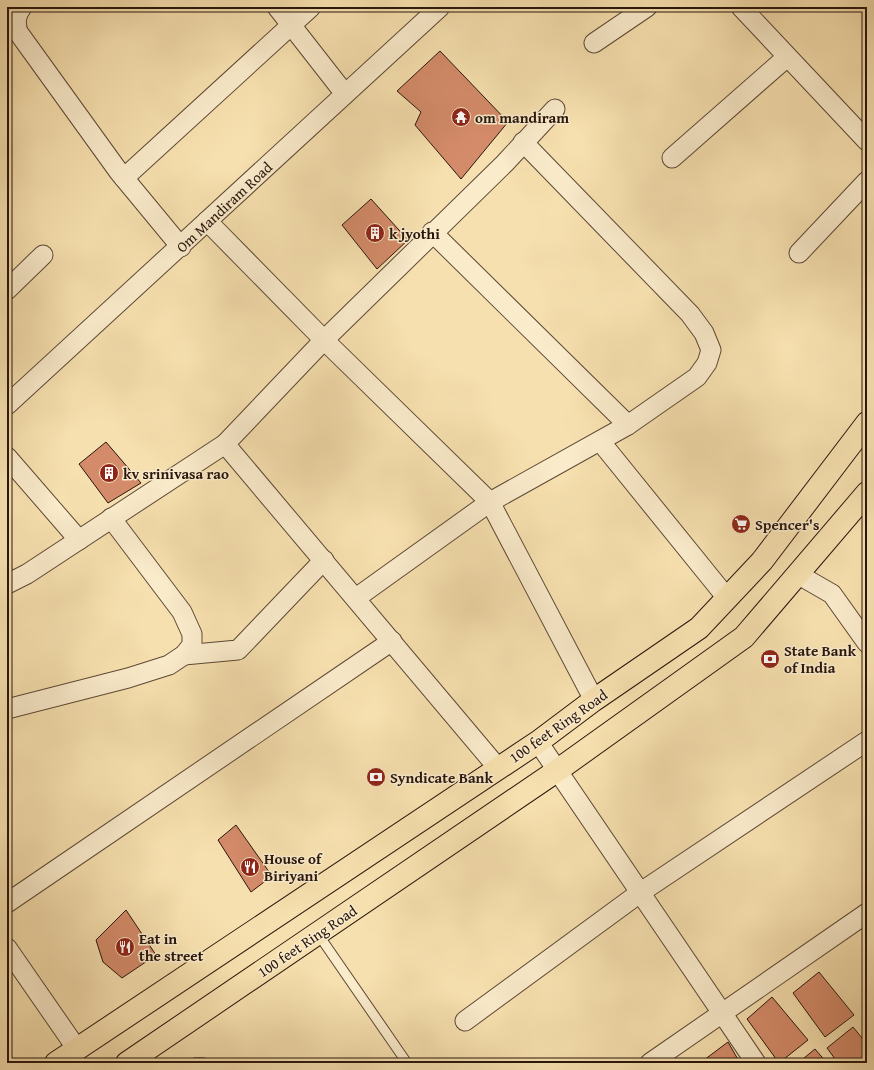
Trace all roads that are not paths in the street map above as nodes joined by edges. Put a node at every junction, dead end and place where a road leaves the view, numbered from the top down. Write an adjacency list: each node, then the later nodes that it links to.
1 (22, 7): 15 (street)
2 (277, 7): 7 (street)
3 (311, 7): 7 (street)
4 (440, 7): 10 (street, Om Mandiram Road)
5 (647, 7): 8 (street)
6 (741, 7): 9 (street)
7 (290, 24): 10 (street); 15 (street)
8 (594, 43)
9 (787, 57): 12 (street); 14 (street)
10 (345, 94): 17 (street, Om Mandiram Road)
11 (555, 109): 13 (street)
12 (867, 141)
13 (522, 142): 18 (street); 26 (street)
14 (672, 158)
15 (124, 178): 19 (street)
16 (867, 181): 20 (street)
17 (207, 222): 19 (street, Om Mandiram Road); 23 (street)
18 (432, 232): 23 (street); 26 (street)
19 (181, 247): 24 (street, Om Mandiram Road)
20 (799, 253)
21 (43, 255): 22 (street)
22 (7, 290)
23 (324, 340): 28 (street); 31 (street)
24 (7, 405)
25 (867, 424): 38 (main road, 100 feet Ring Road)
26 (628, 425): 27 (street)
27 (600, 440): 31 (street); 38 (street)
28 (224, 444): 32 (street); 34 (street)
29 (7, 457): 33 (street)
30 (867, 493): 35 (main road, 100 feet Ring Road)
31 (490, 502): 37 (street); 42 (street)
32 (111, 518): 33 (street); 41 (street)
33 (79, 540): 36 (street)
34 (324, 560): 37 (street); 41 (street)
35 (799, 575): 40 (street); 47 (main road, 100 feet Ring Road)
36 (7, 584)
37 (356, 598): 39 (street)
38 (727, 598): 42 (main road, 100 feet Ring Road)
39 (392, 641): 46 (street); 49 (street)
40 (867, 643)
41 (184, 655): 43 (street)
42 (594, 700): 45 (main road, 100 feet Ring Road)
43 (7, 709)
44 (867, 741): 48 (street)
45 (538, 742): 46 (main road, 100 feet Ring Road); 47 (street)
46 (498, 768): 55 (main road, 100 feet Ring Road)
47 (558, 770): 48 (street); 51 (main road, 100 feet Ring Road)
48 (640, 892): 53 (street); 54 (street)
49 (7, 903)
50 (867, 913): 53 (street)
51 (318, 934): 57 (main road, 100 feet Ring Road); 58 (lane)
52 (7, 948): 55 (street)
53 (722, 1014): 59 (street); 60 (street)
54 (465, 1021)
55 (77, 1049): 56 (main road, 100 feet Ring Road)
56 (56, 1063)
57 (127, 1063)
58 (407, 1063)
59 (650, 1063)
60 (756, 1063)

